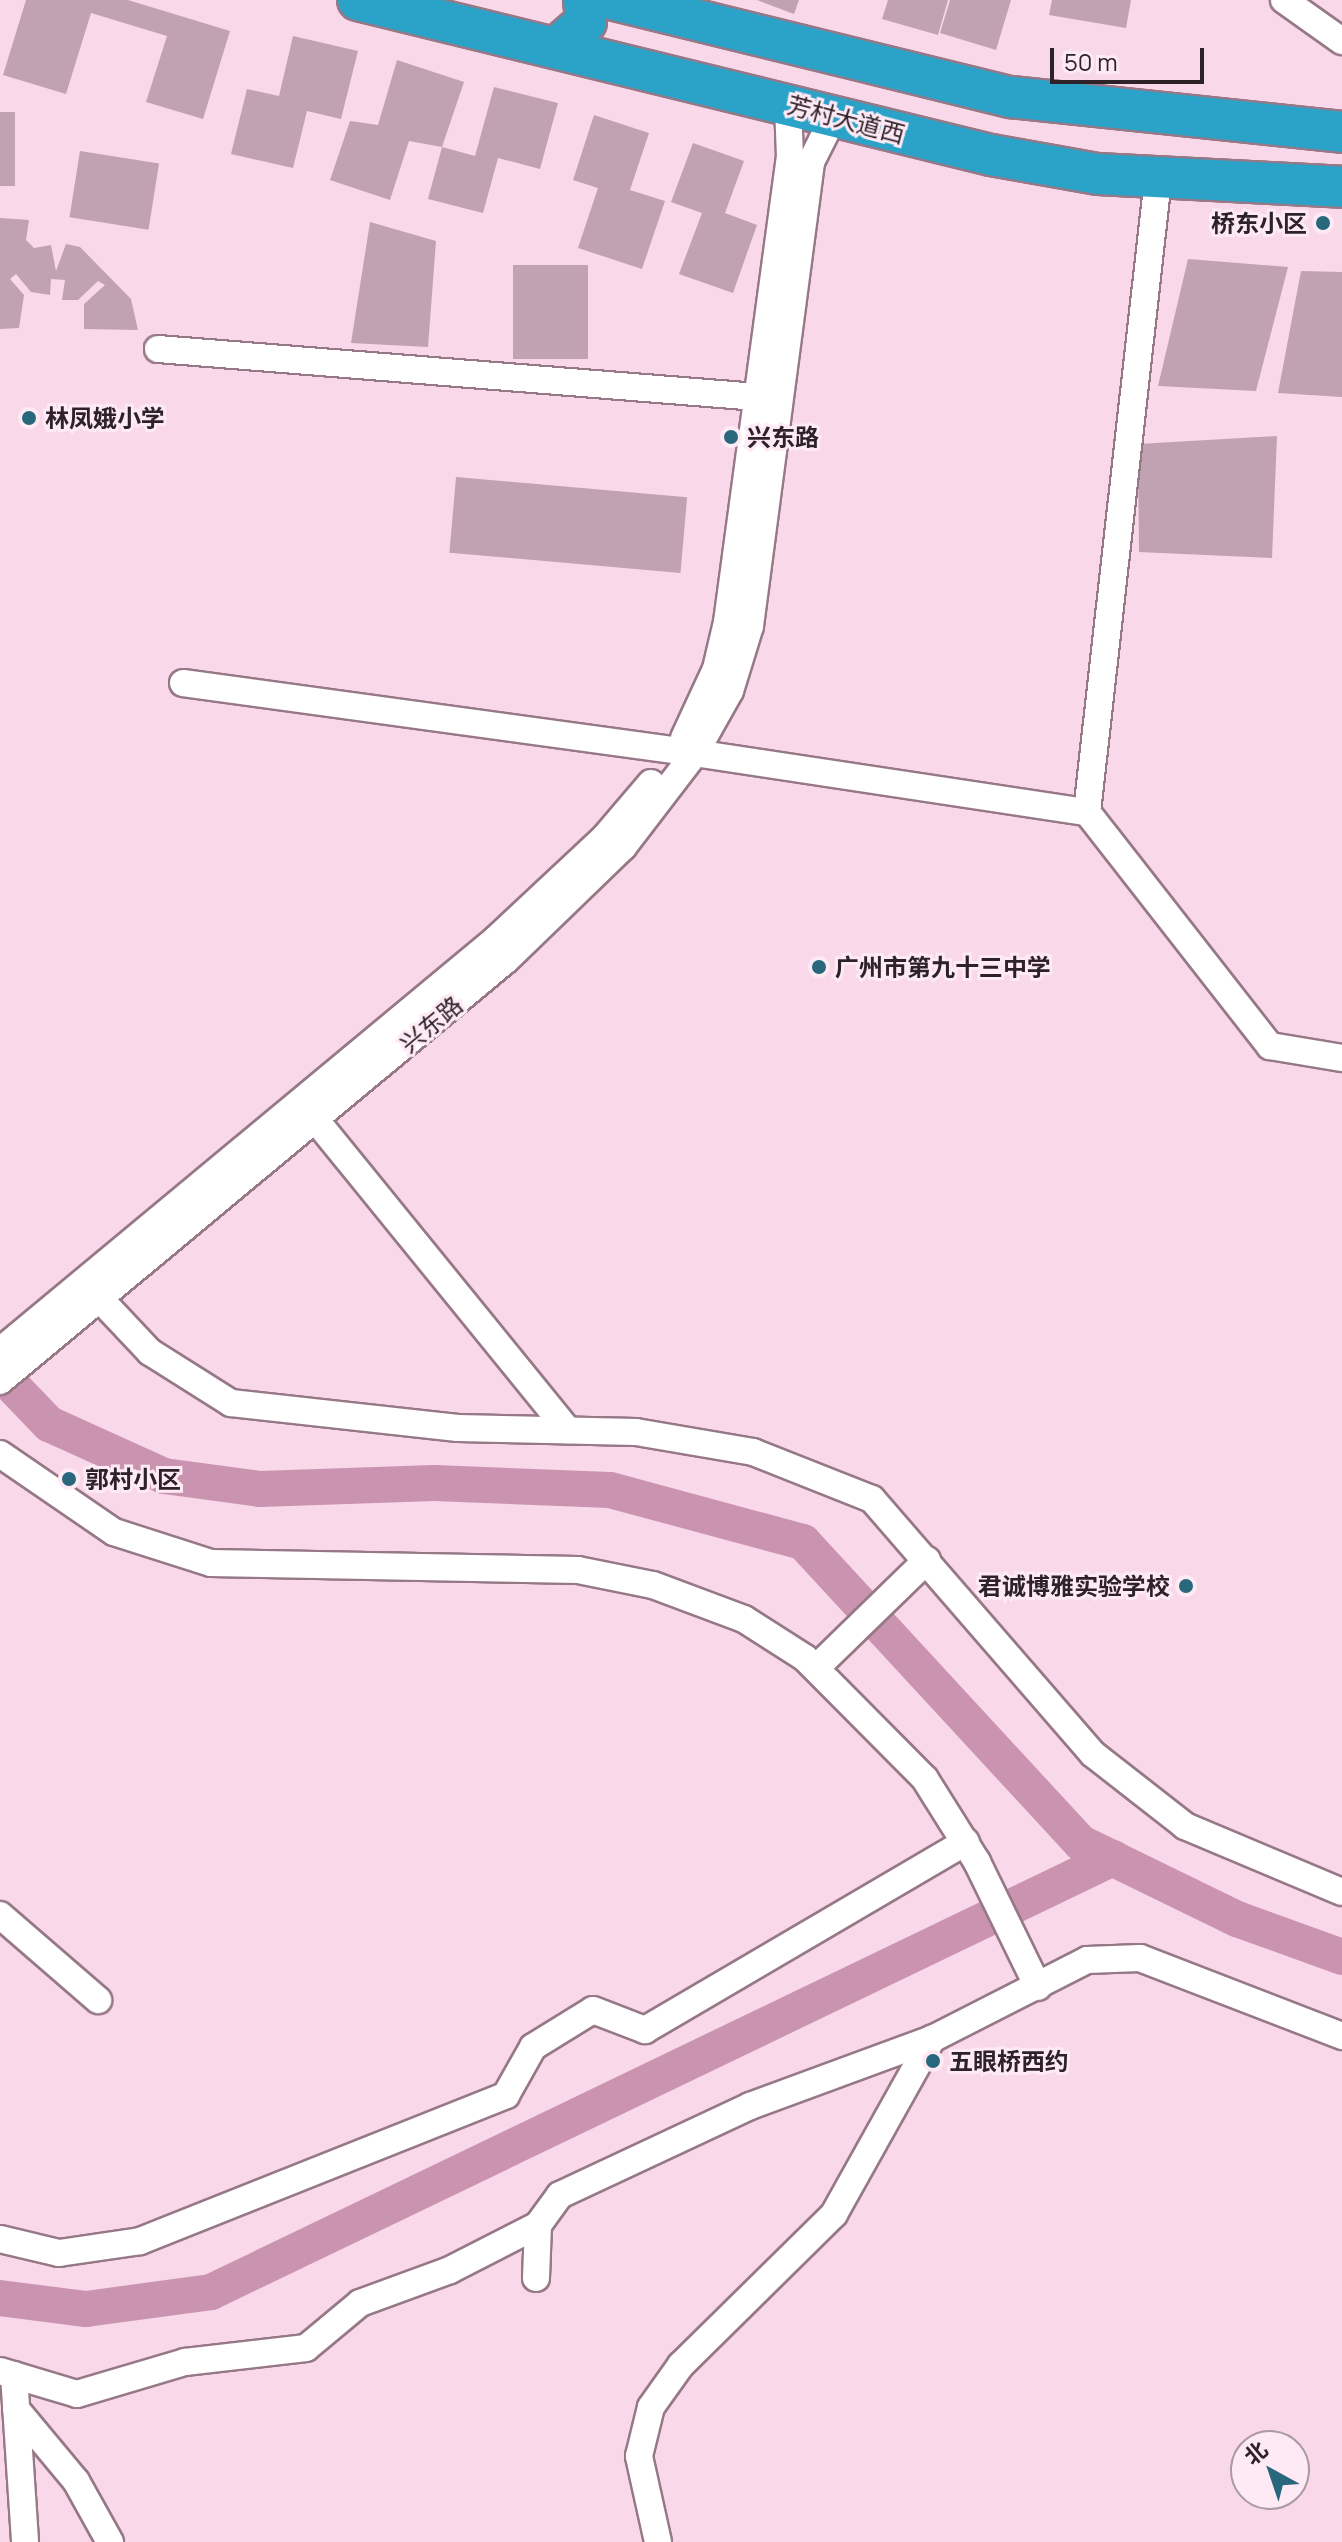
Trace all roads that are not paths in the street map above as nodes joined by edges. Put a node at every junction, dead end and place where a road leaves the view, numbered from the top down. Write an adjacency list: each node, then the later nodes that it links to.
1 (358, 0): 6 (highway, 芳村大道西)
2 (584, 0): 6 (highway)
3 (615, 0): 7 (highway)
4 (1284, 0): 5 (street)
5 (1342, 41)
6 (558, 46): 8 (highway, 芳村大道西)
7 (956, 84): 10 (highway); 11 (highway)
8 (788, 104): 9 (highway, 芳村大道西); 15 (street, 兴东路)
9 (834, 116): 11 (highway, 芳村大道西); 17 (street, 兴东路)
10 (1342, 132)
11 (941, 143): 12 (highway, 芳村大道西)
12 (1158, 179): 13 (highway, 芳村大道西); 18 (street)
13 (1342, 187)
14 (158, 349): 15 (street)
15 (757, 397): 17 (street, 兴东路)
16 (183, 683): 17 (street)
17 (685, 752): 18 (street); 20 (street, 兴东路)
18 (1087, 812): 19 (street)
19 (1342, 1058)
20 (309, 1112): 21 (street, 兴东路); 22 (street, 兴东路); 25 (street)
21 (100, 1299): 22 (street, 兴东路); 25 (street)
22 (31, 1341): 23 (street, 兴东路); 24 (street, 兴东路)
23 (0, 1351)
24 (0, 1381)
25 (568, 1430): 27 (street)
26 (0, 1454): 28 (street)
27 (927, 1560): 28 (street); 30 (street)
28 (816, 1668): 29 (street)
29 (966, 1842): 32 (street); 37 (street)
30 (1342, 1892)
31 (0, 1915): 33 (street)
32 (1038, 1987): 34 (street); 35 (street)
33 (98, 2000)
34 (1342, 2036)
35 (932, 2039): 36 (street); 41 (street)
36 (538, 2225): 38 (street); 39 (street)
37 (0, 2239)
38 (536, 2278)
39 (7, 2373): 40 (street)
40 (16, 2409): 42 (street); 43 (street)
41 (659, 2541)
42 (25, 2542)
43 (110, 2542)

